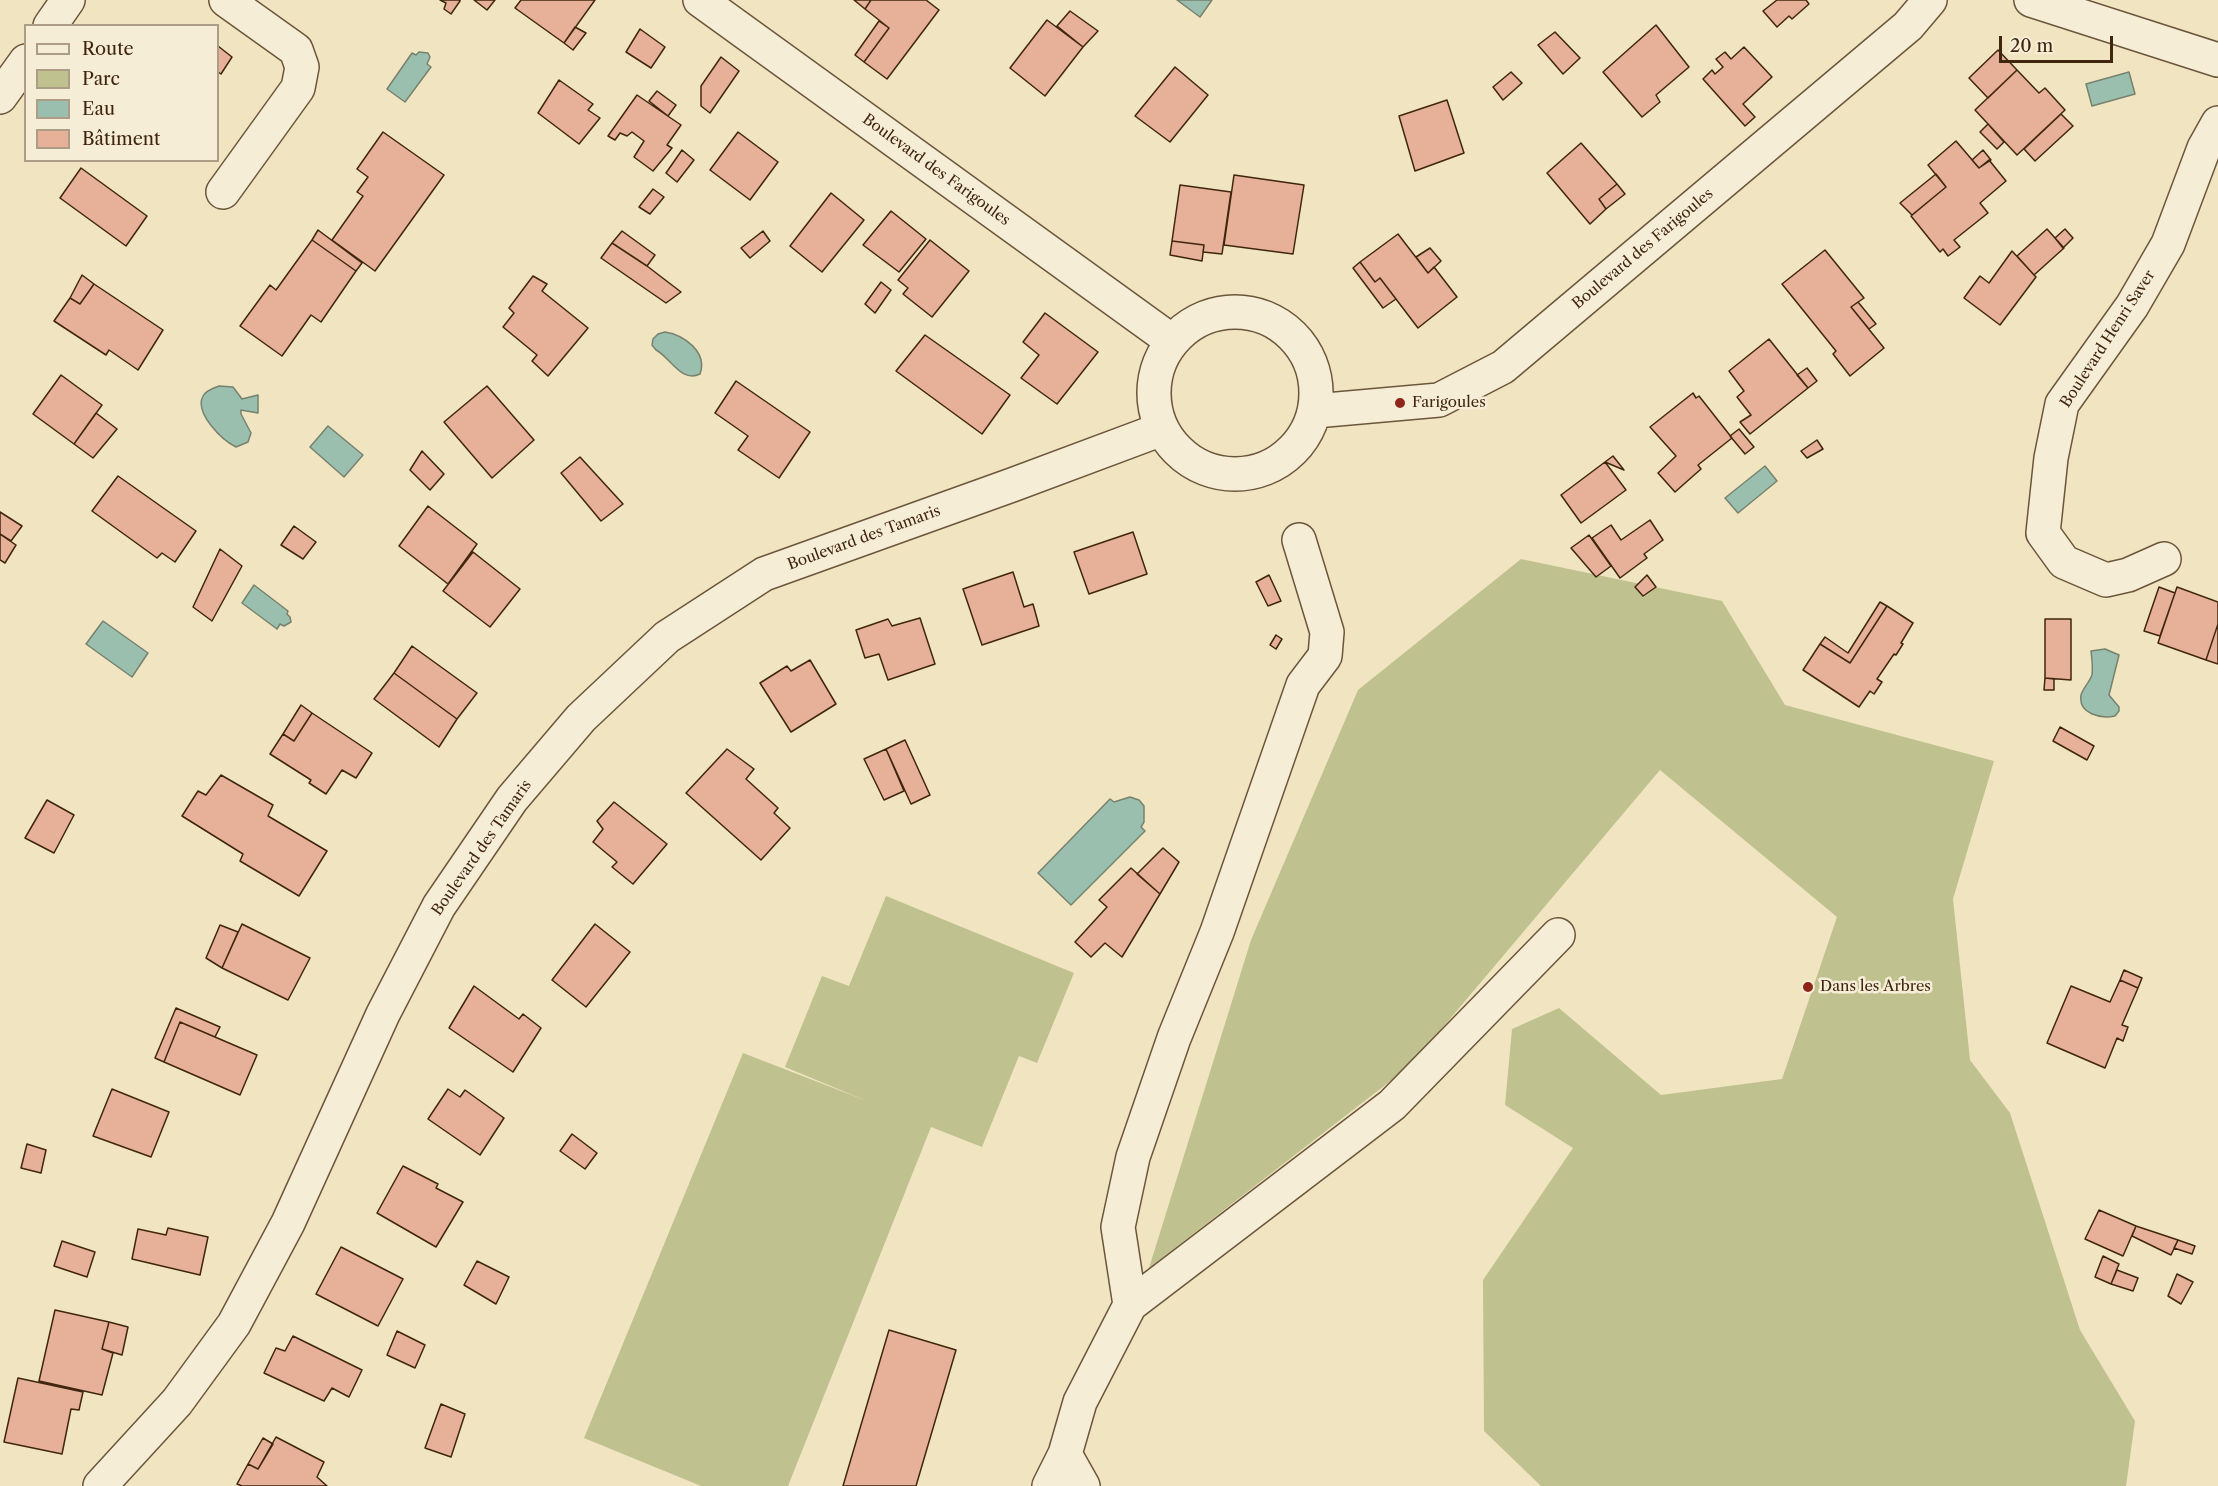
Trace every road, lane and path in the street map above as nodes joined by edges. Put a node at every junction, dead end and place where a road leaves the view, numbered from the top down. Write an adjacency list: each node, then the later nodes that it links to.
1 (68, 0): 6 (street)
2 (226, 0): 11 (street)
3 (700, 0): 12 (street, Boulevard des Farigoules)
4 (1930, 0): 13 (street, Boulevard des Farigoules)
5 (2031, 0): 7 (street)
6 (51, 24)
7 (2218, 60)
8 (24, 64): 9 (street)
9 (0, 97)
10 (2218, 123): 16 (street, Boulevard Henri Saver)
11 (223, 192)
12 (1172, 341): 13 (street); 14 (street)
13 (1315, 411): 14 (street)
14 (1162, 429): 20 (street, Boulevard des Tamaris)
15 (1299, 540): 18 (street)
16 (2164, 560)
17 (1558, 935): 18 (street)
18 (1130, 1305): 19 (street)
19 (1065, 1454): 21 (street); 22 (street)
20 (100, 1486)
21 (1048, 1486)
22 (1083, 1486)

